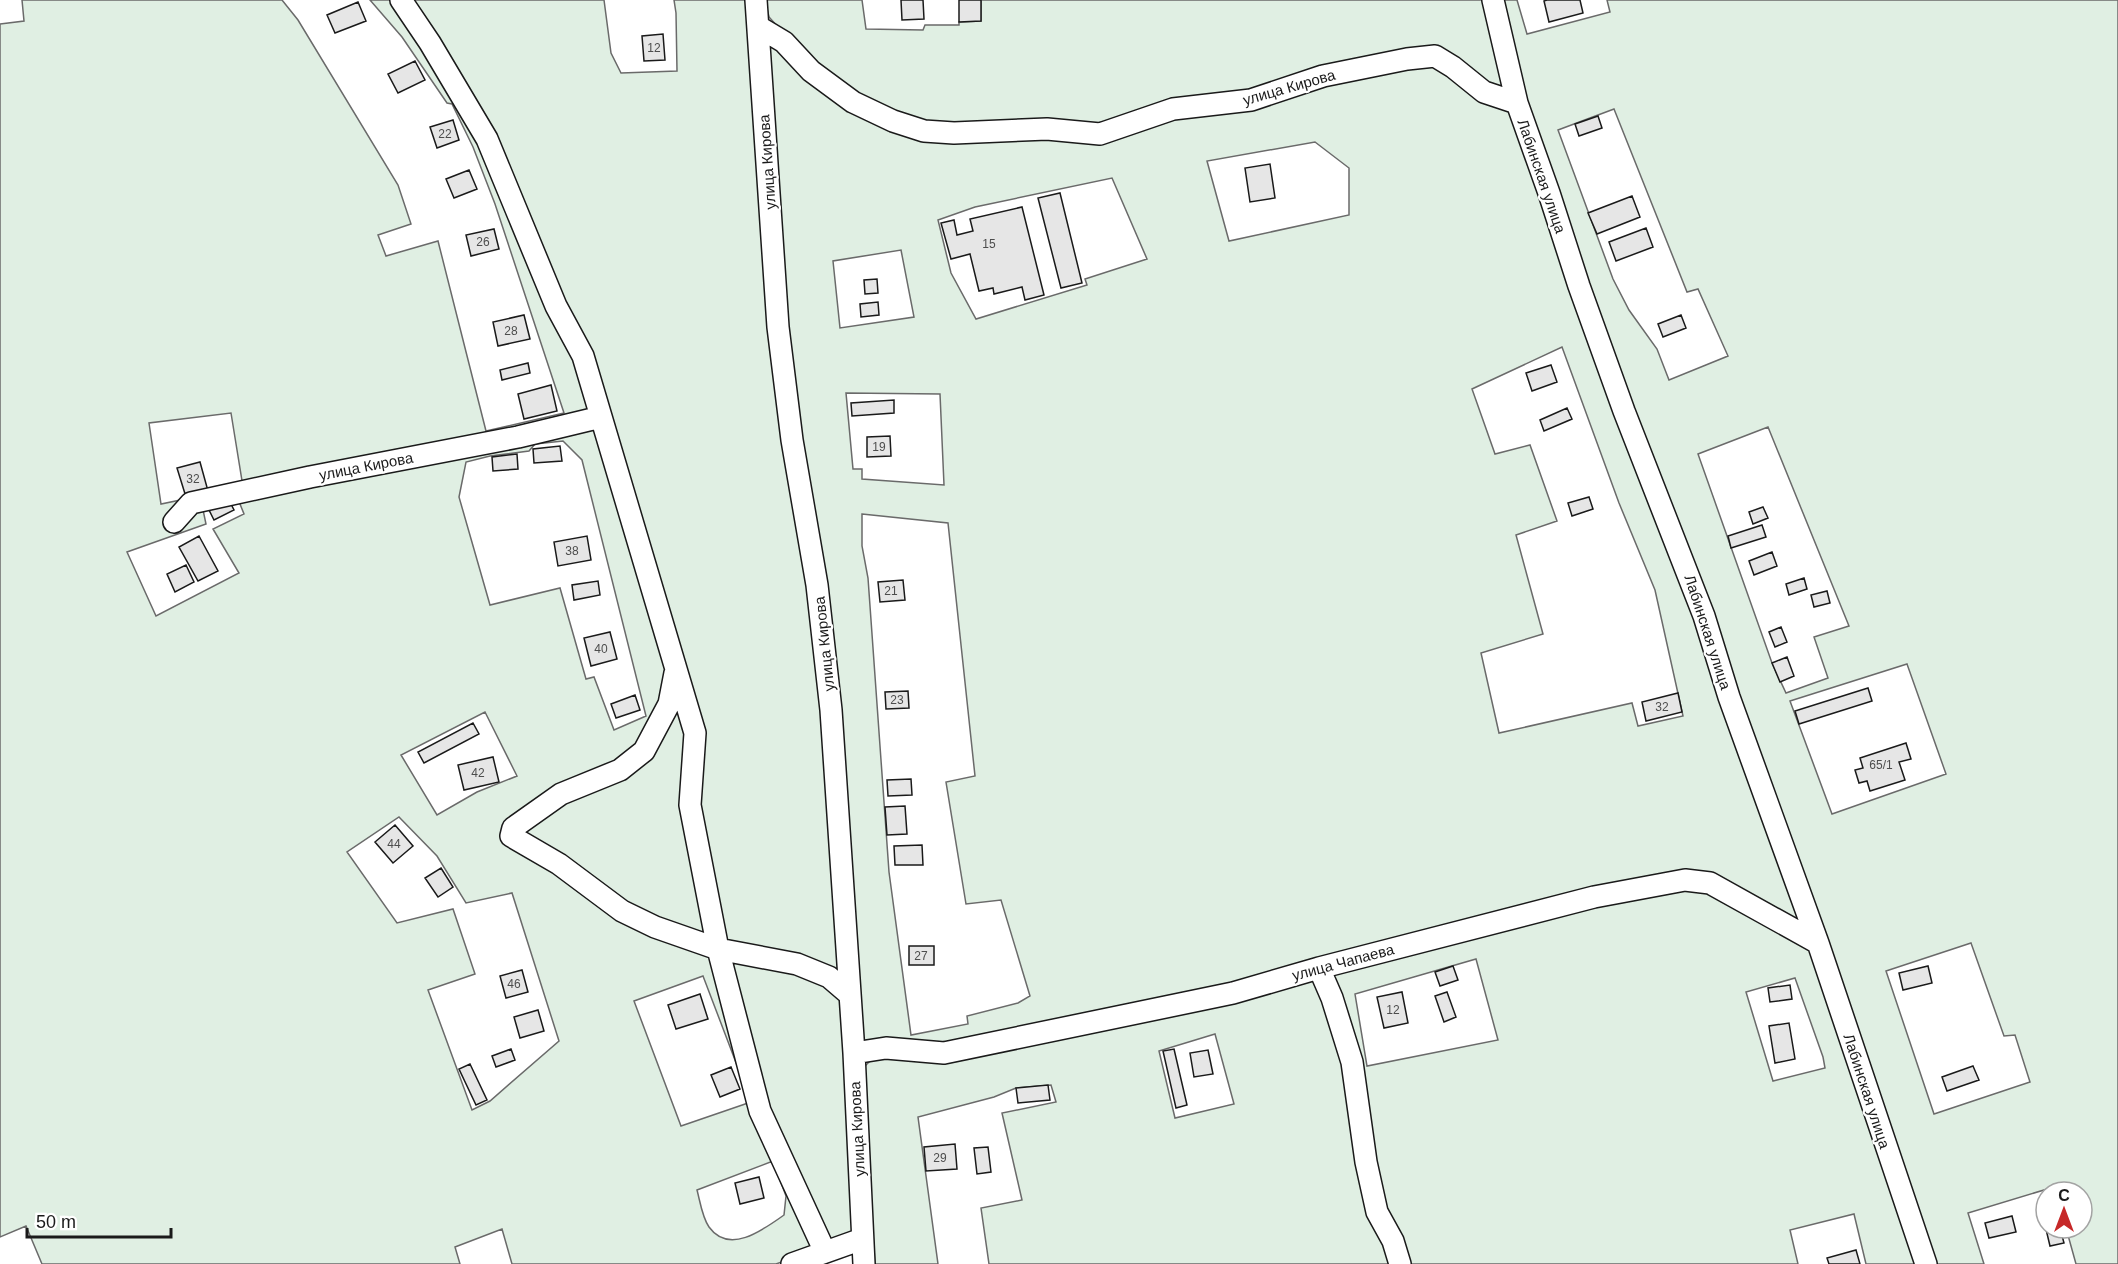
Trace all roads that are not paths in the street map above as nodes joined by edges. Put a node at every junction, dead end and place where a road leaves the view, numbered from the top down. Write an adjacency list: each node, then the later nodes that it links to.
1 (401, 0): 6 (street)
2 (756, 0): 4 (street, улица Кирова)
3 (1493, 0): 5 (street, Лабинская улица)
4 (759, 27): 5 (street, улица Кирова); 12 (street, улица Кирова)
5 (1517, 104): 9 (street, Лабинская улица)
6 (601, 417): 7 (street, улица Кирова); 8 (street)
7 (174, 522)
8 (676, 666): 10 (street); 10 (street)
9 (1818, 943): 11 (street, улица Чапаева); 19 (street, Лабинская улица)
10 (718, 949): 12 (street); 15 (street)
11 (1319, 968): 13 (street, улица Чапаева); 18 (street)
12 (850, 995): 13 (street, улица Кирова)
13 (854, 1053): 14 (street, улица Кирова)
14 (862, 1239): 15 (street); 17 (street, улица Кирова)
15 (825, 1252): 16 (street)
16 (792, 1264)
17 (864, 1264)
18 (1400, 1264)
19 (1926, 1264)

